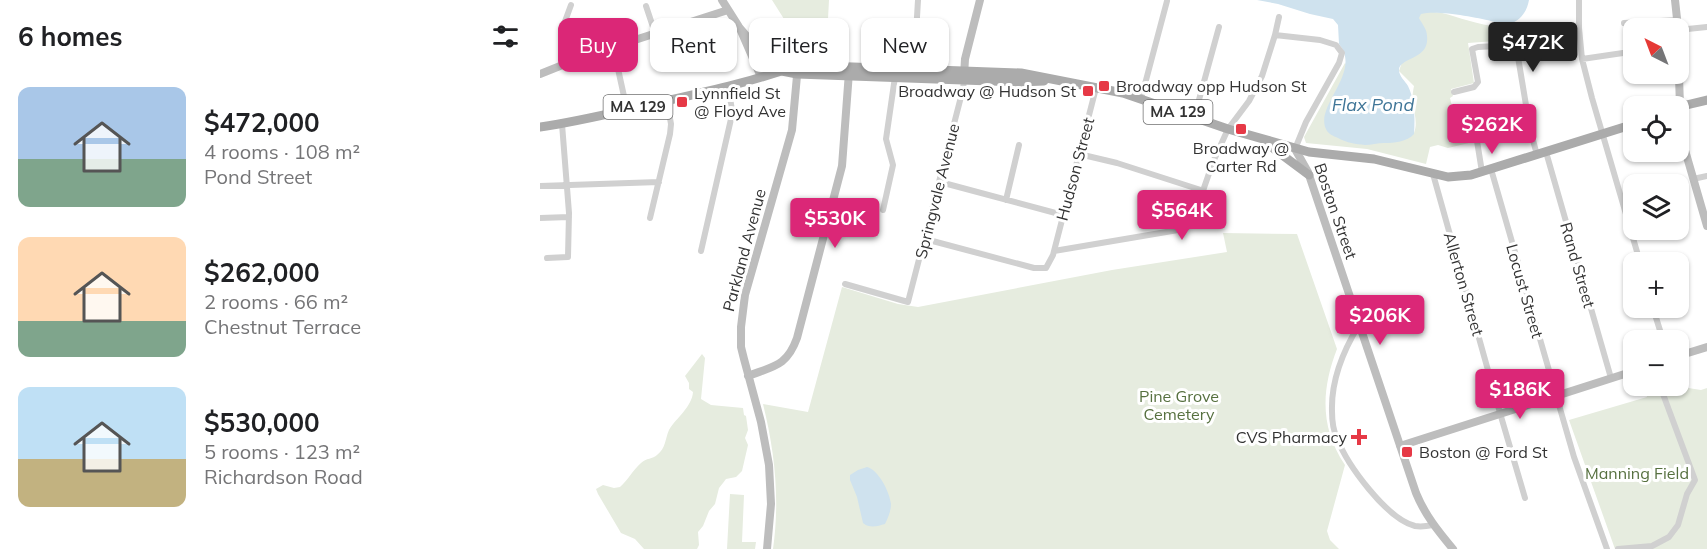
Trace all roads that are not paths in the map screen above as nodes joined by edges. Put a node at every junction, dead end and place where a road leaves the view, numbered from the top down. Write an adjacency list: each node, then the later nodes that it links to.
1 (722, 0): 9 (main road)
2 (918, 0): 14 (street)
3 (980, 0): 37 (main road)
4 (1579, 0): 20 (street)
5 (1676, 0): 15 (main road)
6 (1167, 1): 43 (street)
7 (571, 5): 11 (street)
8 (646, 6): 12 (street)
9 (728, 10): 13 (main road); 17 (main road)
10 (1279, 17): 21 (street)
11 (566, 18)
12 (650, 18)
13 (703, 18)
14 (917, 18)
15 (1677, 18)
16 (1689, 26): 19 (street)
17 (740, 27): 22 (main road); 23 (main road)
18 (1219, 27): 48 (street)
19 (1707, 27)
20 (1579, 28): 24 (street); 27 (street)
21 (1275, 35): 52 (street); 57 (street)
22 (749, 38)
23 (745, 41): 25 (main road); 38 (main road)
24 (1515, 45): 42 (street); 58 (street, Rand Street)
25 (749, 46)
26 (1623, 53): 27 (street)
27 (1582, 59): 53 (street)
28 (558, 67): 36 (main road)
29 (861, 70): 30 (main road, MA 129)
30 (849, 71): 39 (main road, MA 129)
31 (619, 72): 47 (street)
32 (778, 72): 38 (main road, MA 129)
33 (798, 72): 88 (main road, Parkland Avenue)
34 (849, 72): 88 (main road)
35 (943, 72): 37 (main road, MA 129)
36 (540, 74)
37 (964, 75): 39 (main road, MA 129); 41 (main road, MA 129); 67 (street, Springvale Avenue)
38 (761, 77): 40 (main road, MA 129)
39 (895, 77): 72 (street)
40 (728, 86): 44 (main road, MA 129); 79 (street)
41 (1096, 88): 43 (main road, MA 129); 59 (street, Hudson Street)
42 (1454, 92)
43 (1141, 99): 48 (main road, MA 129)
44 (667, 100): 47 (main road, MA 129); 66 (street)
45 (1707, 100): 46 (main road)
46 (1689, 104)
47 (627, 110): 49 (main road, MA 129)
48 (1194, 117): 52 (main road, MA 129)
49 (562, 124): 50 (main road, MA 129); 68 (street)
50 (540, 127)
51 (1623, 127): 53 (main road)
52 (1228, 129): 54 (main road, MA 129); 70 (street)
53 (1602, 134): 58 (main road); 81 (street)
54 (1260, 138): 57 (main road, MA 129); 63 (main road, MA 129)
55 (1477, 141): 61 (street, Locust Street)
56 (1020, 145): 71 (street)
57 (1295, 148): 62 (main road); 63 (main road, Boston Street)
58 (1541, 153): 61 (main road); 89 (street, Rand Street)
59 (1079, 154): 70 (street); 73 (street, Hudson Street)
60 (1689, 162): 65 (main road)
61 (1486, 170): 62 (main road); 90 (street, Locust Street)
62 (1434, 174): 92 (street, Allerton Street)
63 (1309, 175): 84 (main road, Boston Street)
64 (1707, 176): 65 (street)
65 (1694, 179): 77 (main road)
66 (659, 182): 68 (street); 76 (street)
67 (940, 182): 71 (street); 78 (street, Springvale Avenue)
68 (567, 185): 69 (street); 74 (street)
69 (540, 186)
70 (1204, 190): 80 (street)
71 (1006, 200): 73 (street)
72 (883, 210)
73 (1063, 215): 80 (street, Hudson Street)
74 (569, 217): 75 (street); 82 (street)
75 (540, 218)
76 (650, 218)
77 (1707, 226)
78 (925, 239): 80 (street); 83 (street, Springvale Avenue)
79 (701, 251)
80 (1054, 251)
81 (1637, 252)
82 (547, 258)
83 (845, 284)
84 (1359, 325): 93 (main road, Boston Street); 95 (street)
85 (1707, 347): 86 (main road)
86 (1689, 353)
87 (1623, 374): 89 (main road)
88 (748, 376): 96 (main road, Parkland Avenue)
89 (1611, 378): 90 (main road)
90 (1555, 395): 92 (main road); 98 (street, Locust Street)
91 (1664, 396): 99 (street)
92 (1500, 413): 93 (main road); 94 (street, Allerton Street)
93 (1400, 446): 95 (main road, Boston Street)
94 (1525, 498)
95 (1433, 525): 97 (main road, Boston Street)
96 (768, 549)
97 (1453, 549)
98 (1607, 549)
99 (1618, 549)

